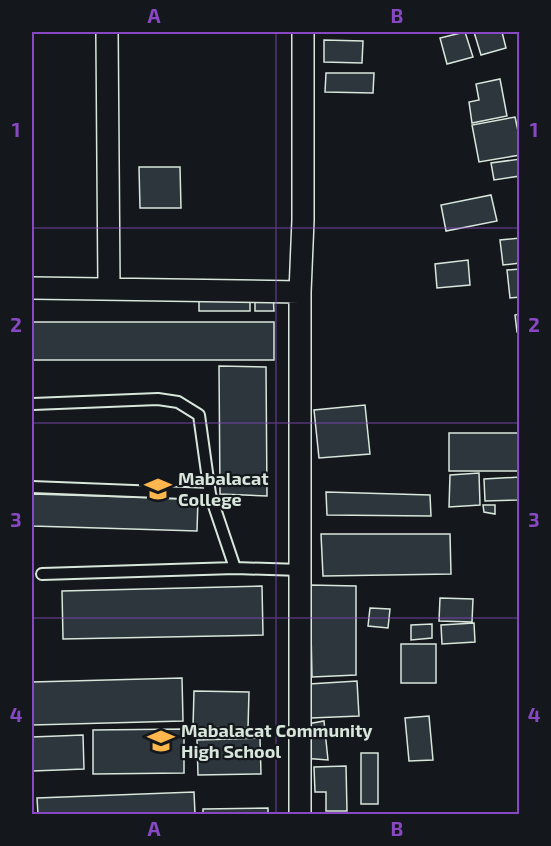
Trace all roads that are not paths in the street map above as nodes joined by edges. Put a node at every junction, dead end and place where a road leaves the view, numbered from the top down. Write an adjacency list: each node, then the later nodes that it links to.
1 (106, 32): 4 (street)
2 (303, 32): 5 (street)
3 (32, 288): 4 (street)
4 (109, 288): 5 (street)
5 (300, 292): 10 (street)
6 (33, 404): 8 (lane)
7 (32, 487): 8 (lane)
8 (210, 494): 9 (lane)
9 (235, 568): 10 (lane); 11 (lane)
10 (301, 570): 12 (street)
11 (42, 574)
12 (300, 814)

